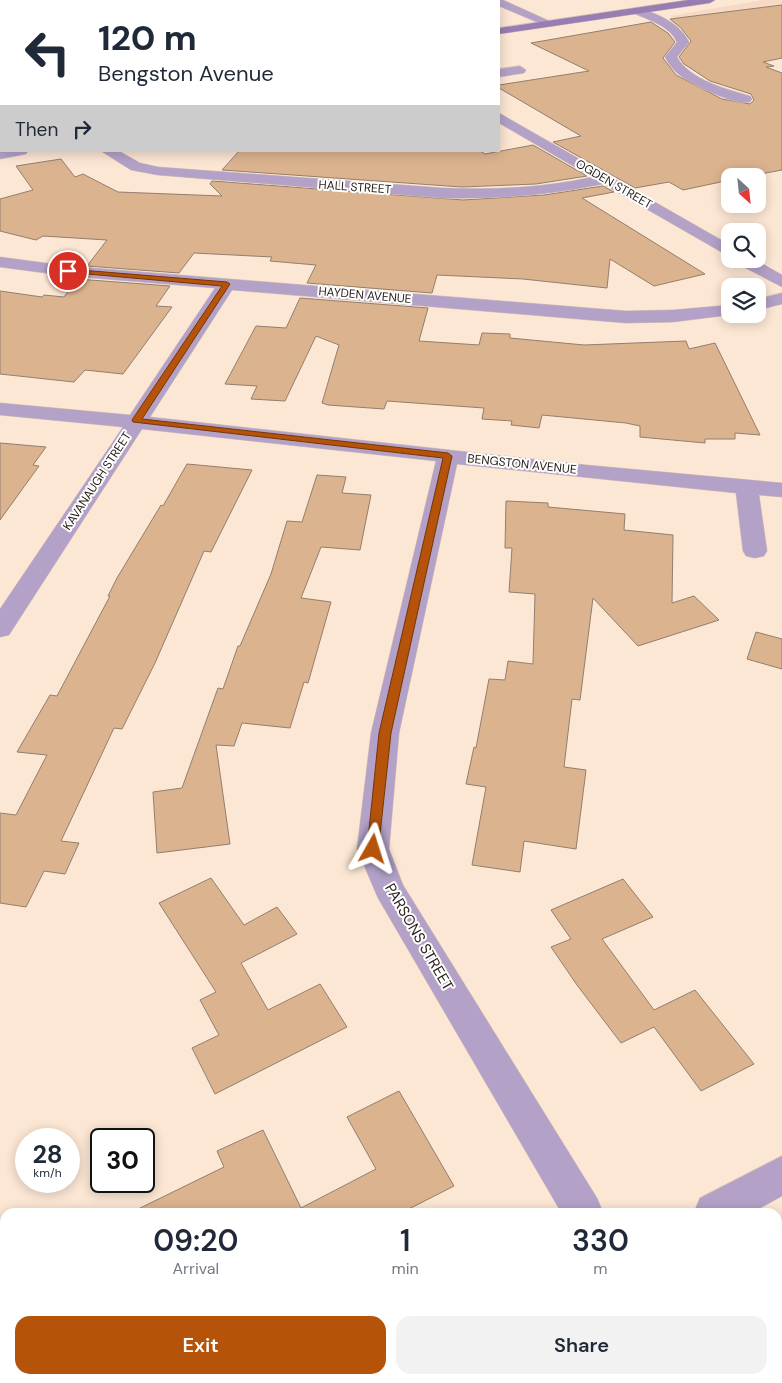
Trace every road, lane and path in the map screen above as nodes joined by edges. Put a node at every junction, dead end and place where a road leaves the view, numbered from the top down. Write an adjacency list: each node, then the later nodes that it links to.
1 (710, 0): 3 (main road)
2 (500, 2): 4 (street)
3 (637, 11): 4 (main road); 8 (street)
4 (550, 24): 5 (main road)
5 (500, 31)
6 (520, 70): 7 (street)
7 (500, 73)
8 (745, 99)
9 (500, 118): 13 (street, OGDEN STREET)
10 (16, 152): 12 (street)
11 (110, 152): 13 (street, HALL STREET)
12 (0, 155)
13 (606, 179): 14 (street, OGDEN STREET)
14 (721, 247)
15 (0, 262): 18 (street, HAYDEN AVENUE)
16 (758, 268): 17 (street)
17 (782, 282)
18 (227, 284): 21 (street, HAYDEN AVENUE); 23 (street, KAVANAUGH STREET)
19 (782, 298): 20 (street)
20 (766, 303)
21 (721, 311)
22 (0, 408): 23 (street, BENGSTON AVENUE)
23 (136, 420): 24 (street, BENGSTON AVENUE); 28 (street, KAVANAUGH STREET)
24 (448, 456): 25 (street, BENGSTON AVENUE); 30 (street, PARSONS STREET)
25 (747, 487): 26 (street, BENGSTON AVENUE); 27 (street)
26 (782, 490)
27 (755, 551)
28 (0, 628)
29 (782, 1175): 31 (street)
30 (581, 1208)
31 (721, 1208)

